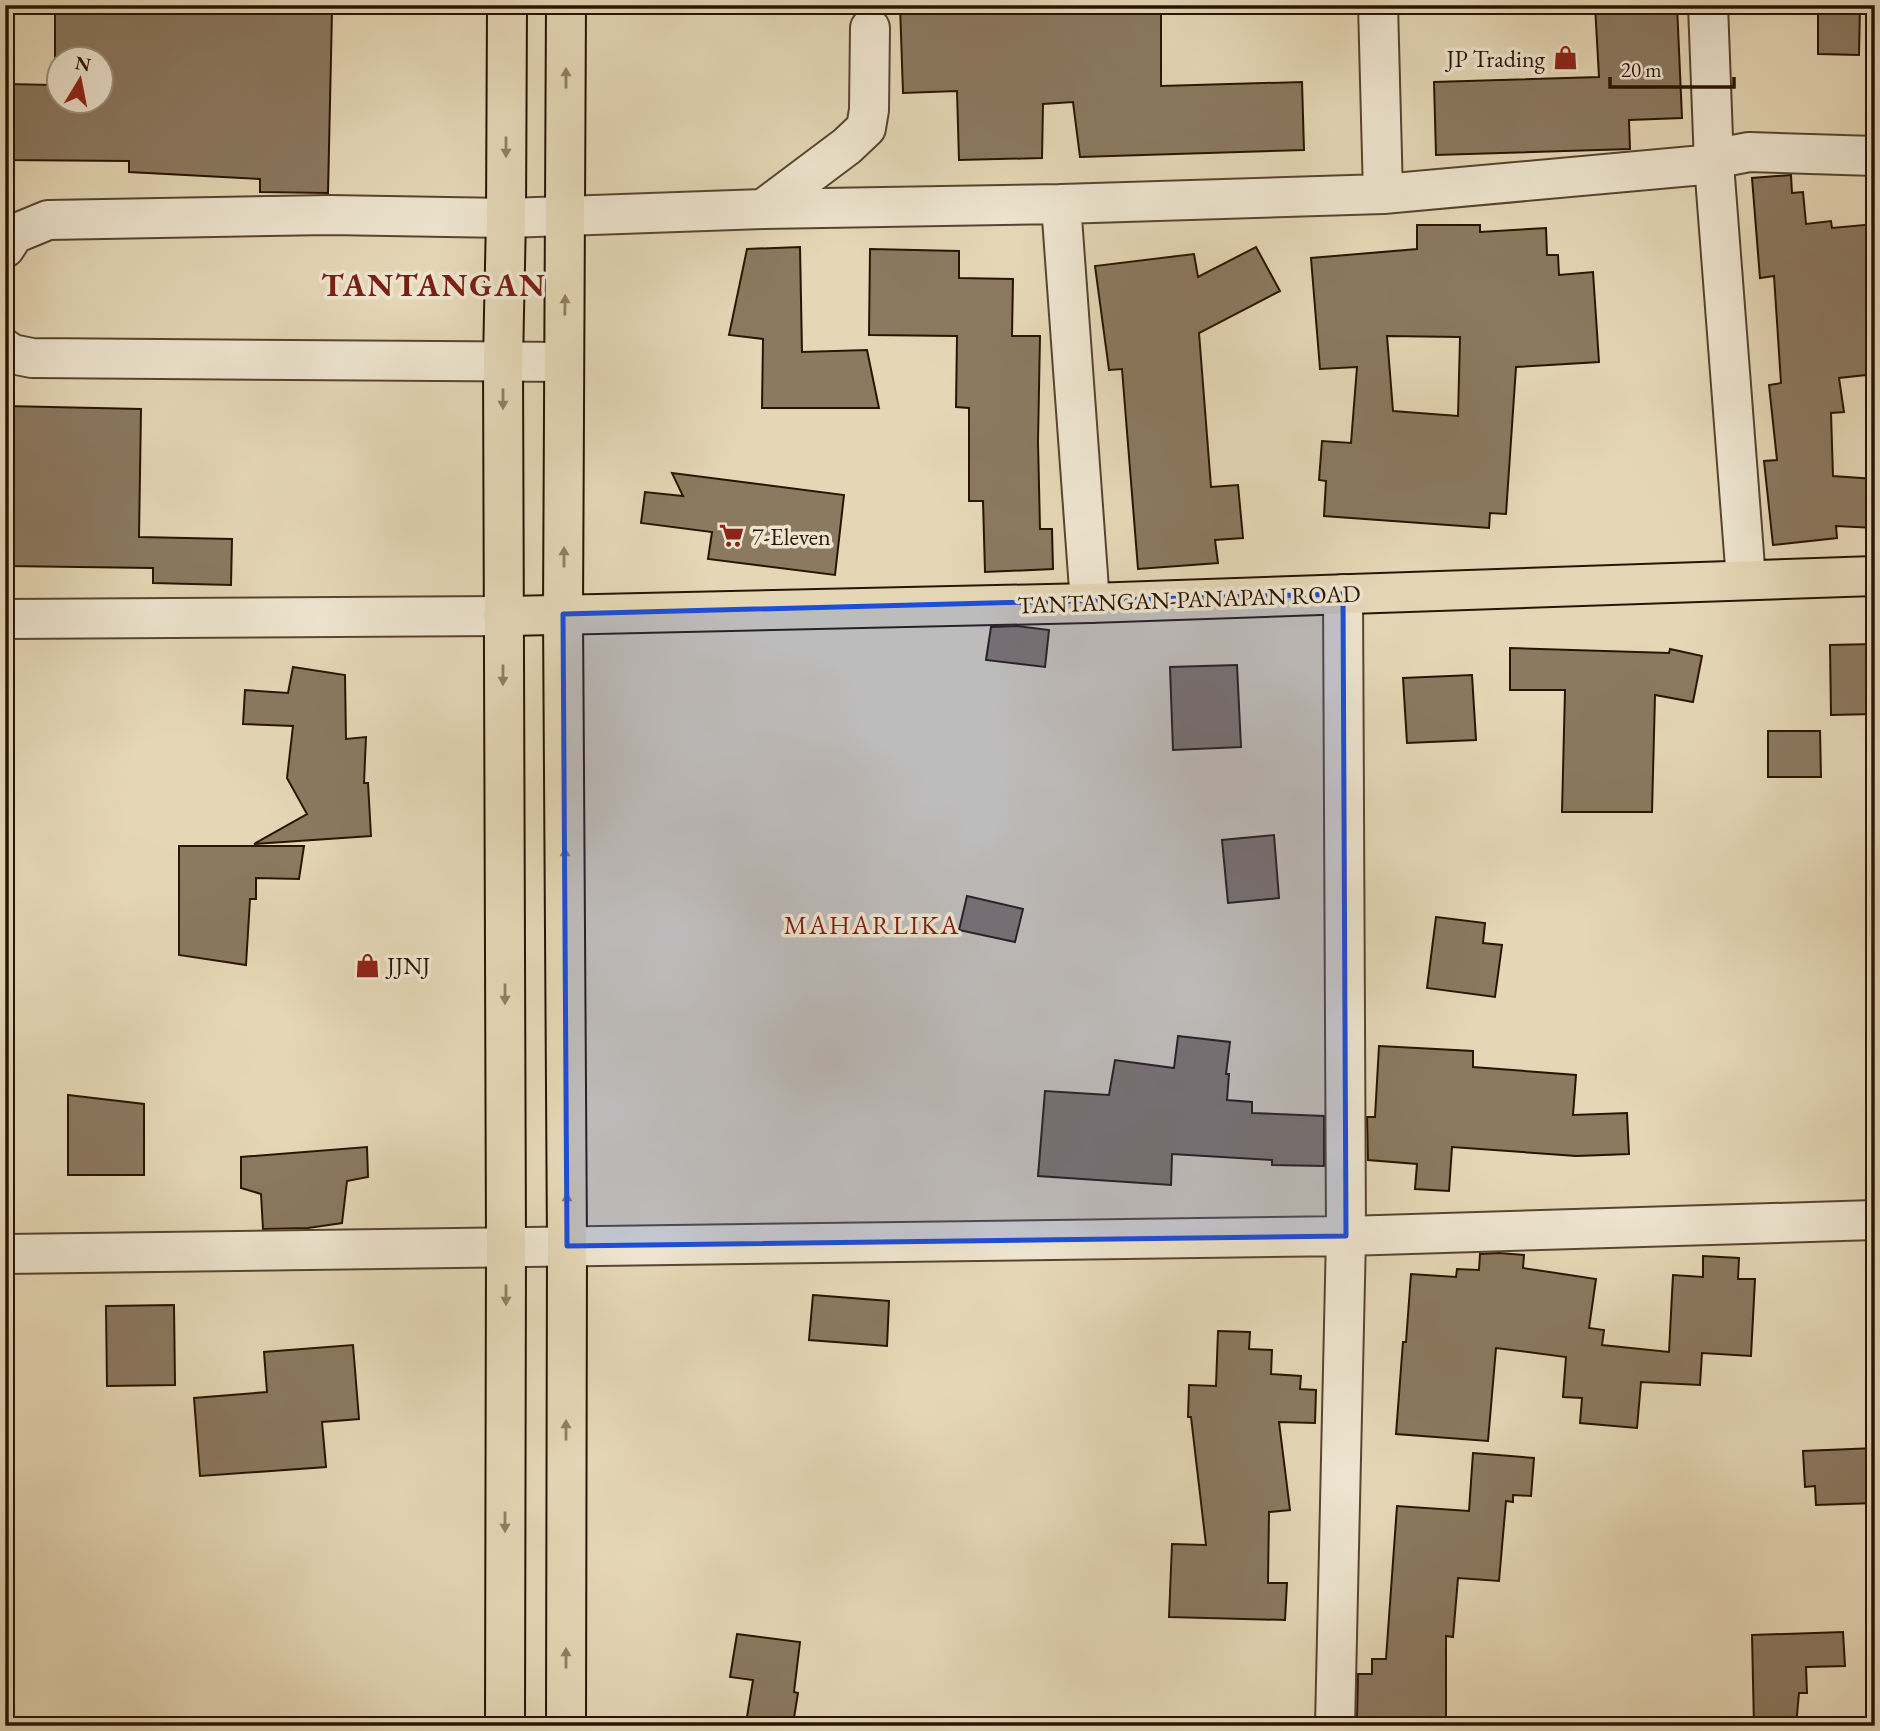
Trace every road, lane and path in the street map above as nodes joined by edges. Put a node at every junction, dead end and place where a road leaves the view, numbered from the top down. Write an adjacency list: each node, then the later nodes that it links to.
1 (507, 5): 12 (main road, one-way to 12)
2 (566, 5): 11 (main road, one-way to 2)
3 (1378, 5): 8 (street)
4 (1708, 5): 7 (street)
5 (870, 28): 10 (street)
6 (1875, 156): 7 (street)
7 (1714, 164): 8 (street); 18 (street)
8 (1383, 194): 9 (street)
9 (1061, 204): 10 (street); 20 (street)
10 (763, 209): 11 (street)
11 (566, 216): 12 (street); 16 (main road, one-way to 11)
12 (506, 218): 13 (street); 15 (main road)
13 (5, 248)
14 (5, 349): 15 (street)
15 (503, 361): 16 (street); 22 (main road, one-way to 22)
16 (564, 362): 21 (main road, one-way to 16)
17 (1875, 576): 18 (main road, TANTANGAN-PANAPAN ROAD)
18 (1746, 580): 19 (main road, TANTANGAN-PANAPAN ROAD)
19 (1343, 594): 20 (main road, TANTANGAN-PANAPAN ROAD); 25 (street)
20 (1090, 603): 21 (main road, TANTANGAN-PANAPAN ROAD)
21 (563, 614): 22 (main road, TANTANGAN-PANAPAN ROAD); 26 (main road, one-way to 21)
22 (503, 616): 23 (street); 27 (main road, one-way to 27)
23 (5, 619)
24 (1875, 1220): 25 (street)
25 (1346, 1236): 26 (street); 31 (street)
26 (567, 1246): 27 (street); 30 (main road, one-way to 26)
27 (506, 1247): 28 (street); 29 (main road, one-way to 29)
28 (5, 1254)
29 (505, 1726)
30 (566, 1726)
31 (1335, 1726)

